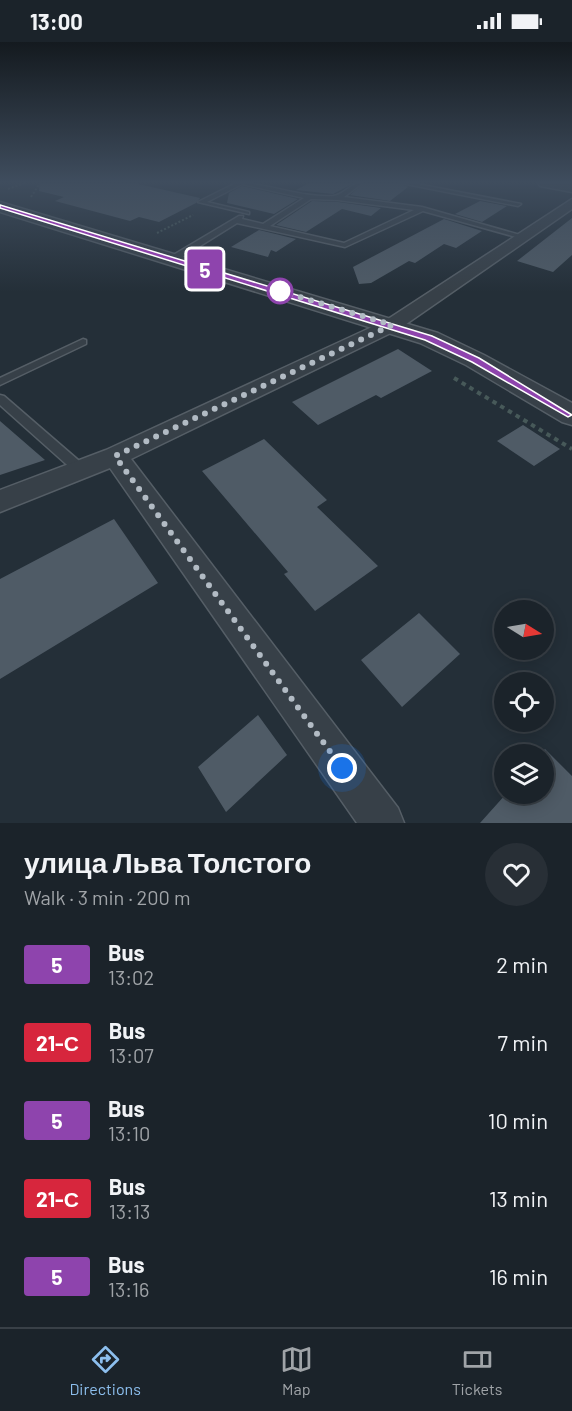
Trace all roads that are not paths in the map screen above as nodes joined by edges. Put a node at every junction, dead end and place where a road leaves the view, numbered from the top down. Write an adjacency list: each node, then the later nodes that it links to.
1 (60, 219): 9 (street)
2 (276, 219): 7 (lane)
3 (400, 219): 7 (lane)
4 (460, 219): 8 (lane)
5 (548, 219): 8 (street)
6 (235, 220): 7 (lane); 9 (lane)
7 (264, 227)
8 (523, 237): 10 (street)
9 (173, 259): 10 (street)
10 (392, 325): 14 (street); 15 (street)
11 (83, 342): 12 (lane)
12 (0, 382)
13 (0, 399): 16 (lane)
14 (572, 415)
15 (115, 456): 16 (street); 18 (street)
16 (80, 469): 17 (street)
17 (0, 501)
18 (383, 823)

